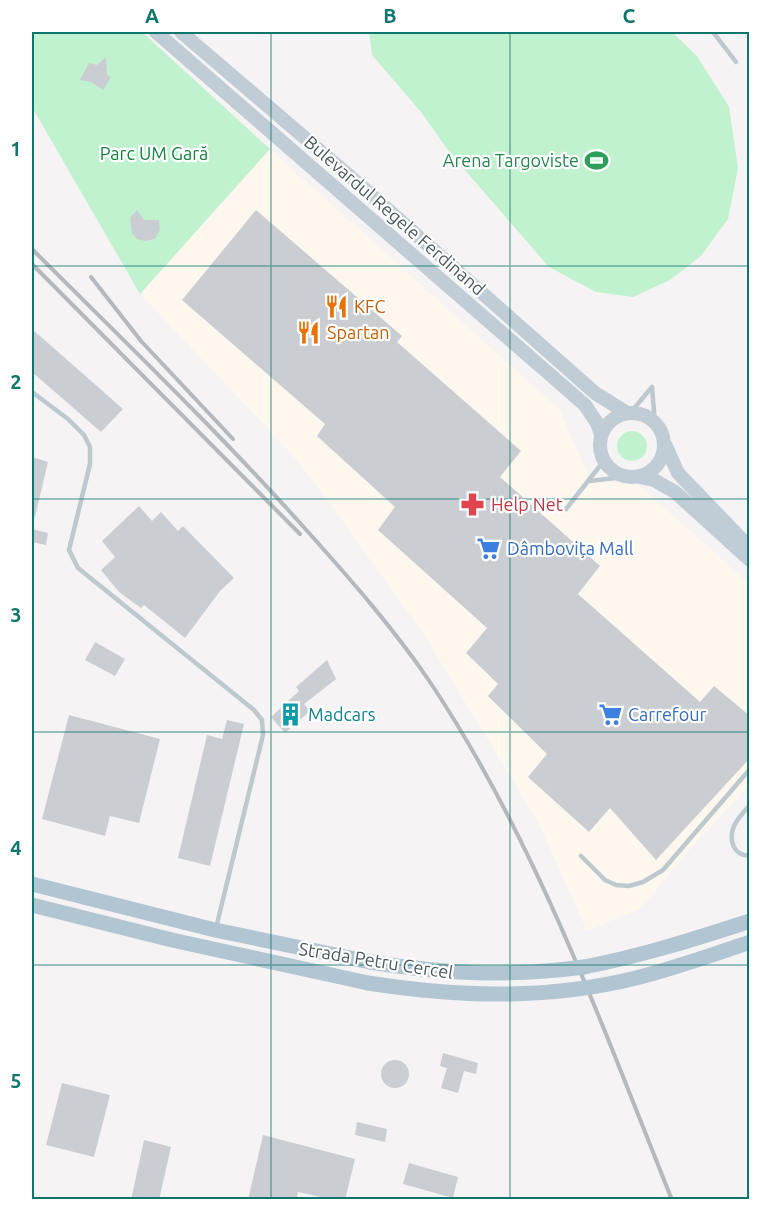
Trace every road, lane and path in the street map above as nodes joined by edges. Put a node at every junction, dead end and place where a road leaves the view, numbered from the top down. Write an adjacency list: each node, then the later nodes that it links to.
1 (156, 32): 8 (main road, Bulevardul Regele Ferdinand)
2 (181, 32): 6 (main road, Bulevardul Regele Ferdinand)
3 (712, 32): 4 (lane)
4 (736, 62)
5 (32, 392): 24 (lane)
6 (629, 413): 7 (main road); 7 (lane); 8 (main road)
7 (655, 423): 9 (main road)
8 (601, 434): 10 (main road, Bulevardul Regele Ferdinand)
9 (664, 439): 12 (main road); 15 (main road)
10 (603, 462): 11 (main road); 13 (lane)
11 (623, 477): 12 (main road); 13 (lane)
12 (640, 477): 16 (main road)
13 (590, 481): 14 (lane)
14 (566, 509)
15 (750, 548)
16 (750, 560)
17 (750, 769): 19 (lane)
18 (750, 805): 20 (lane)
19 (581, 856)
20 (750, 856)
21 (32, 884): 24 (main road, Strada Petru Cercel)
22 (32, 905): 25 (main road, Strada Petru Cercel, bridge)
23 (750, 921): 24 (main road, Strada Petru Cercel, bridge)
24 (215, 930)
25 (750, 942)

